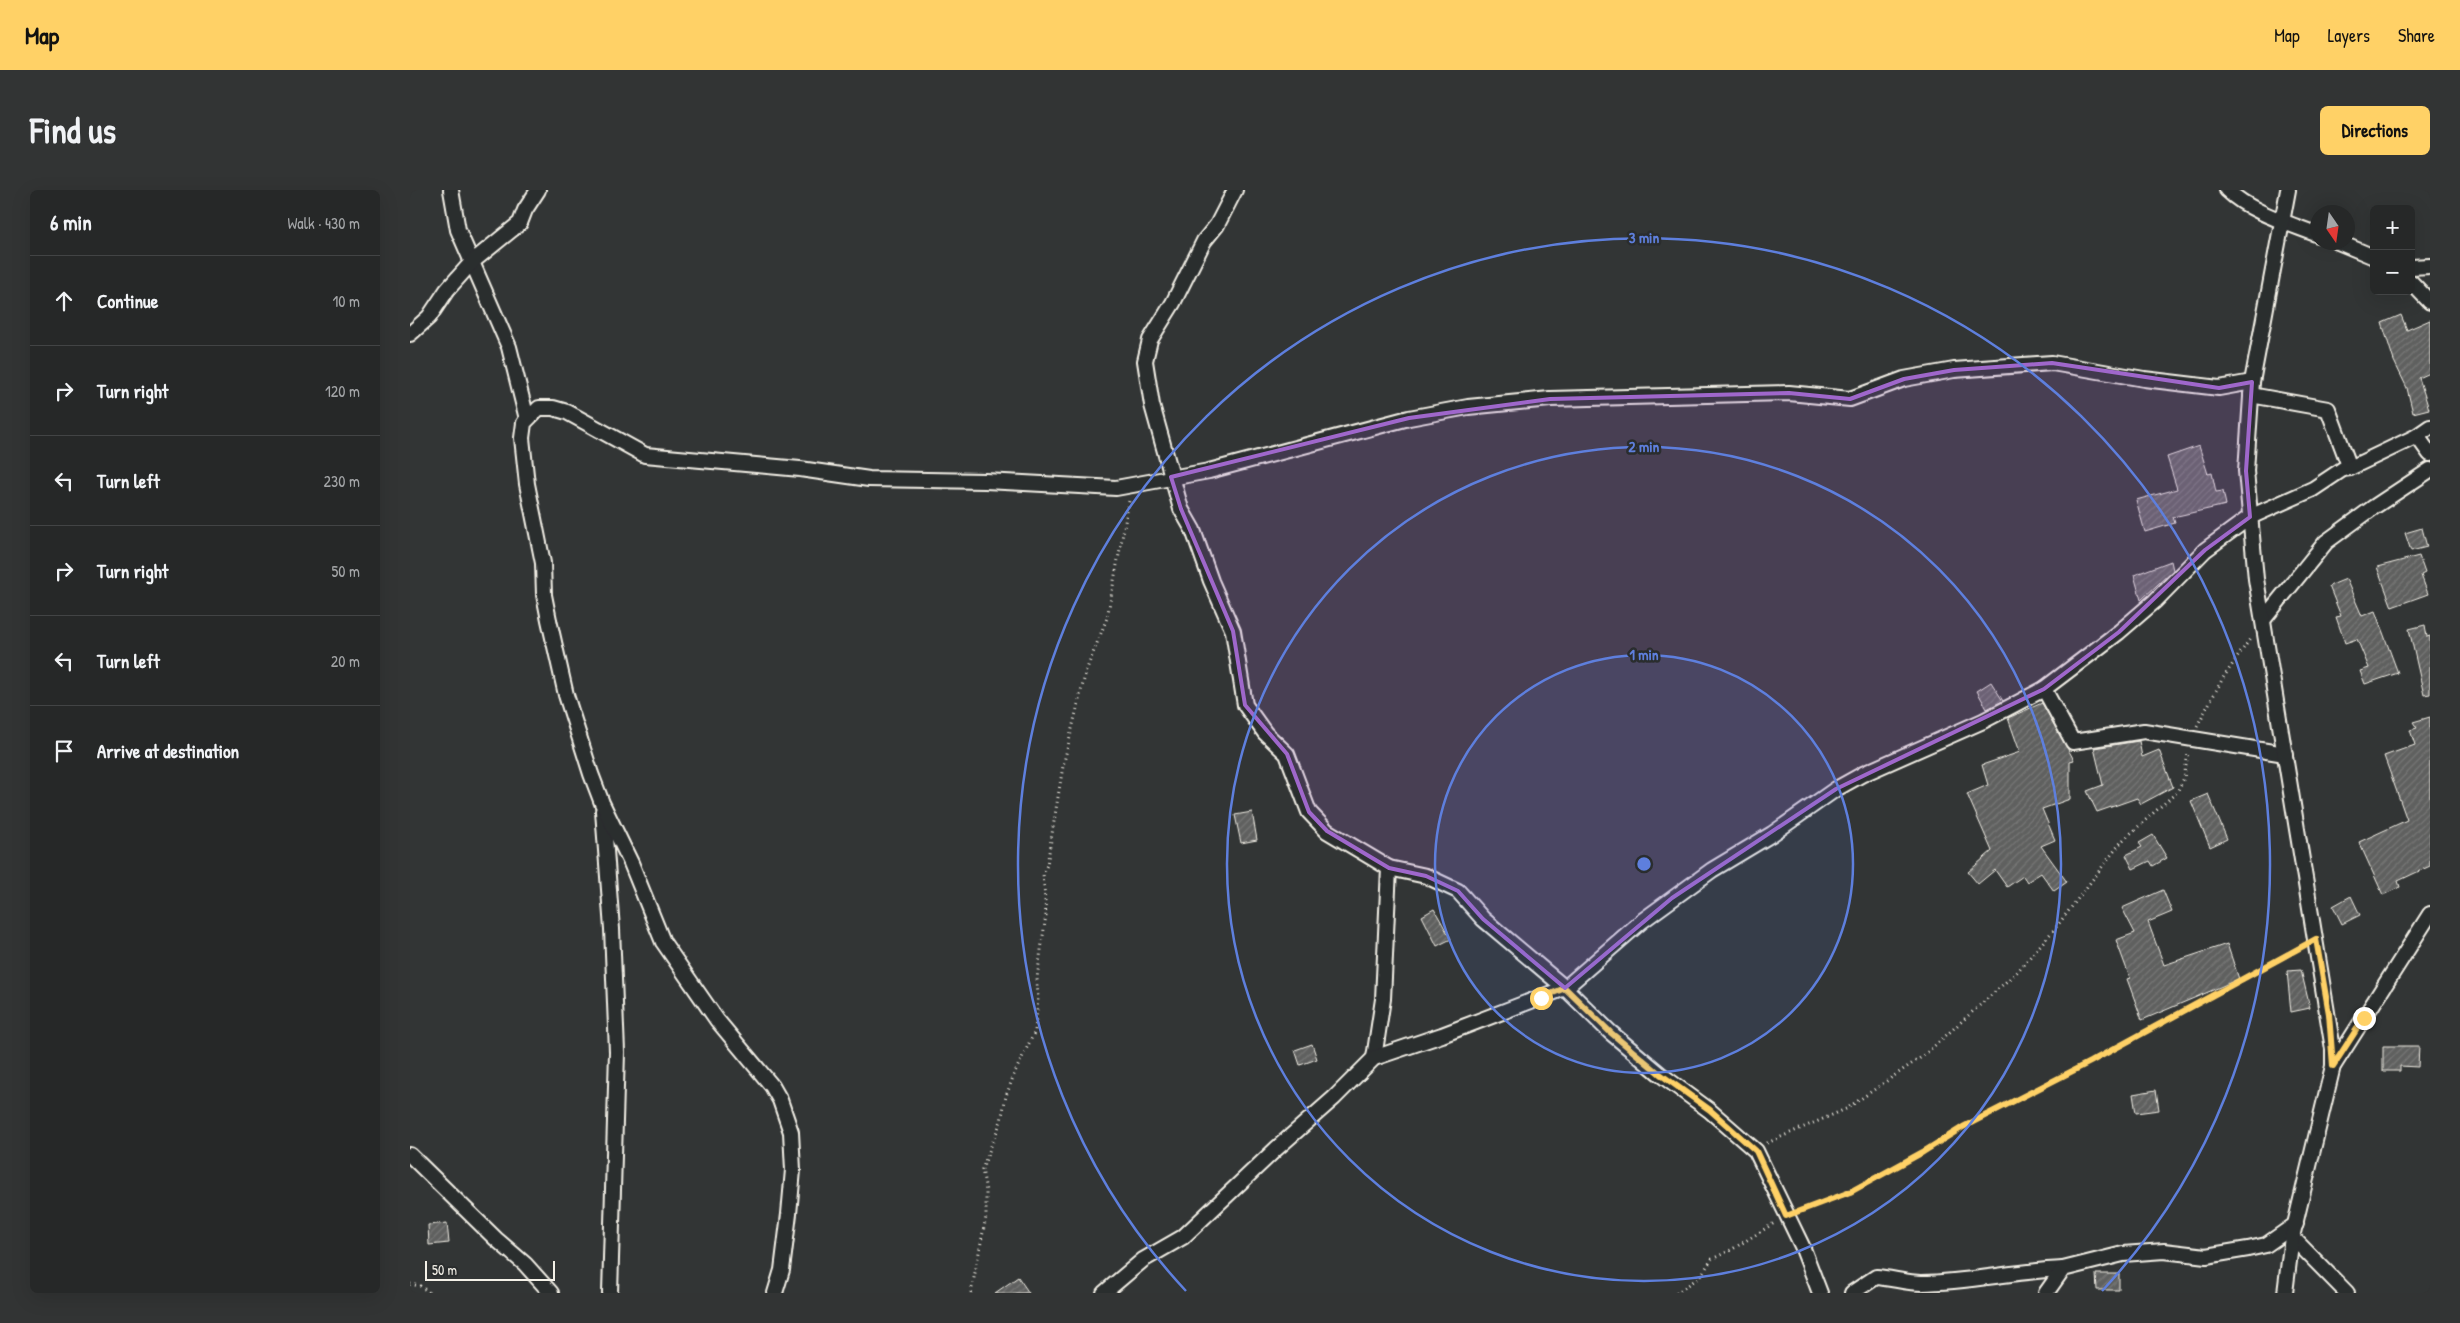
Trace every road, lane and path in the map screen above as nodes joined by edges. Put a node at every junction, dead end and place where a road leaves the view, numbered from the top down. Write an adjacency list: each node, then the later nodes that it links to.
1 (450, 190): 10 (street)
2 (538, 190): 10 (street)
3 (1235, 190): 23 (street)
4 (2227, 190): 6 (street)
5 (2288, 190): 6 (street)
6 (2282, 221): 7 (street); 16 (street)
7 (2310, 231)
8 (2355, 249): 9 (street)
9 (2370, 255)
10 (472, 262): 15 (street); 17 (street)
11 (2415, 266): 12 (street)
12 (2430, 266)
13 (2415, 286): 14 (street)
14 (2430, 302)
15 (410, 334)
16 (2252, 389): 21 (street); 23 (street); 25 (street)
17 (526, 419): 24 (street); 30 (street)
18 (2430, 427): 19 (street)
19 (2417, 436): 20 (street); 21 (street)
20 (2430, 454)
21 (2350, 468): 25 (street)
22 (2430, 470): 26 (street)
23 (1171, 477): 24 (street); 31 (street)
24 (1132, 485): 47 (path)
25 (2250, 517): 26 (street); 27 (street)
26 (2263, 620): 28 (path); 29 (street)
27 (2044, 689): 28 (street); 34 (street)
28 (2191, 738): 29 (street); 37 (path)
29 (2285, 754): 33 (street)
30 (602, 803): 45 (street); 46 (street)
31 (1389, 868): 34 (street); 35 (street)
32 (2430, 914): 36 (street)
33 (2316, 939): 36 (street); 39 (path)
34 (1565, 988): 35 (street); 37 (street)
35 (1374, 1058): 48 (street)
36 (2333, 1066): 40 (street)
37 (1756, 1151): 39 (street)
38 (410, 1155): 44 (street)
39 (1786, 1216): 49 (path); 50 (street)
40 (2294, 1230): 41 (street); 53 (street); 54 (street)
41 (2064, 1269): 51 (street); 52 (street)
42 (410, 1284): 43 (path)
43 (430, 1293)
44 (552, 1293)
45 (610, 1293)
46 (775, 1293)
47 (971, 1293)
48 (1104, 1293)
49 (1676, 1293)
50 (1820, 1293)
51 (1852, 1293)
52 (2046, 1293)
53 (2286, 1293)
54 (2347, 1293)

